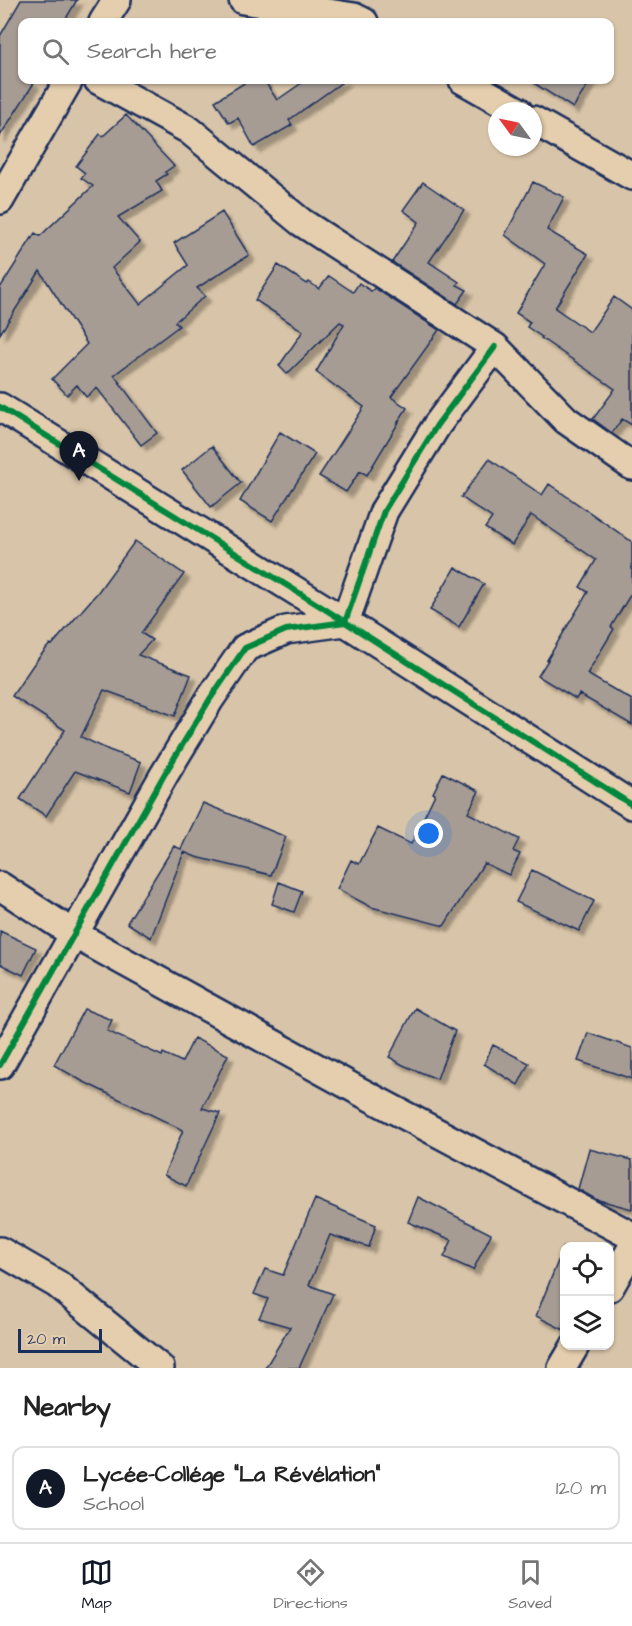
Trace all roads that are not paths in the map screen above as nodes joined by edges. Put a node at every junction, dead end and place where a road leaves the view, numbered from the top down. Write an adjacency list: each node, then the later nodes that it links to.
1 (117, 0): 3 (street)
2 (243, 0): 4 (street)
3 (106, 18)
4 (357, 18)
5 (67, 84): 11 (street)
6 (105, 84): 12 (street)
7 (470, 84): 8 (street)
8 (502, 102)
9 (542, 125): 10 (street)
10 (632, 176)
11 (0, 200)
12 (495, 347): 14 (street); 15 (street)
13 (0, 407): 15 (street)
14 (632, 466)
15 (345, 622): 16 (street); 18 (street)
16 (632, 805)
17 (0, 886): 18 (street)
18 (74, 934): 19 (street); 20 (street)
19 (0, 1065)
20 (632, 1236)
21 (632, 1248): 23 (street)
22 (0, 1251): 25 (street)
23 (614, 1279)
24 (573, 1350): 26 (street)
25 (156, 1367)
26 (562, 1368)

